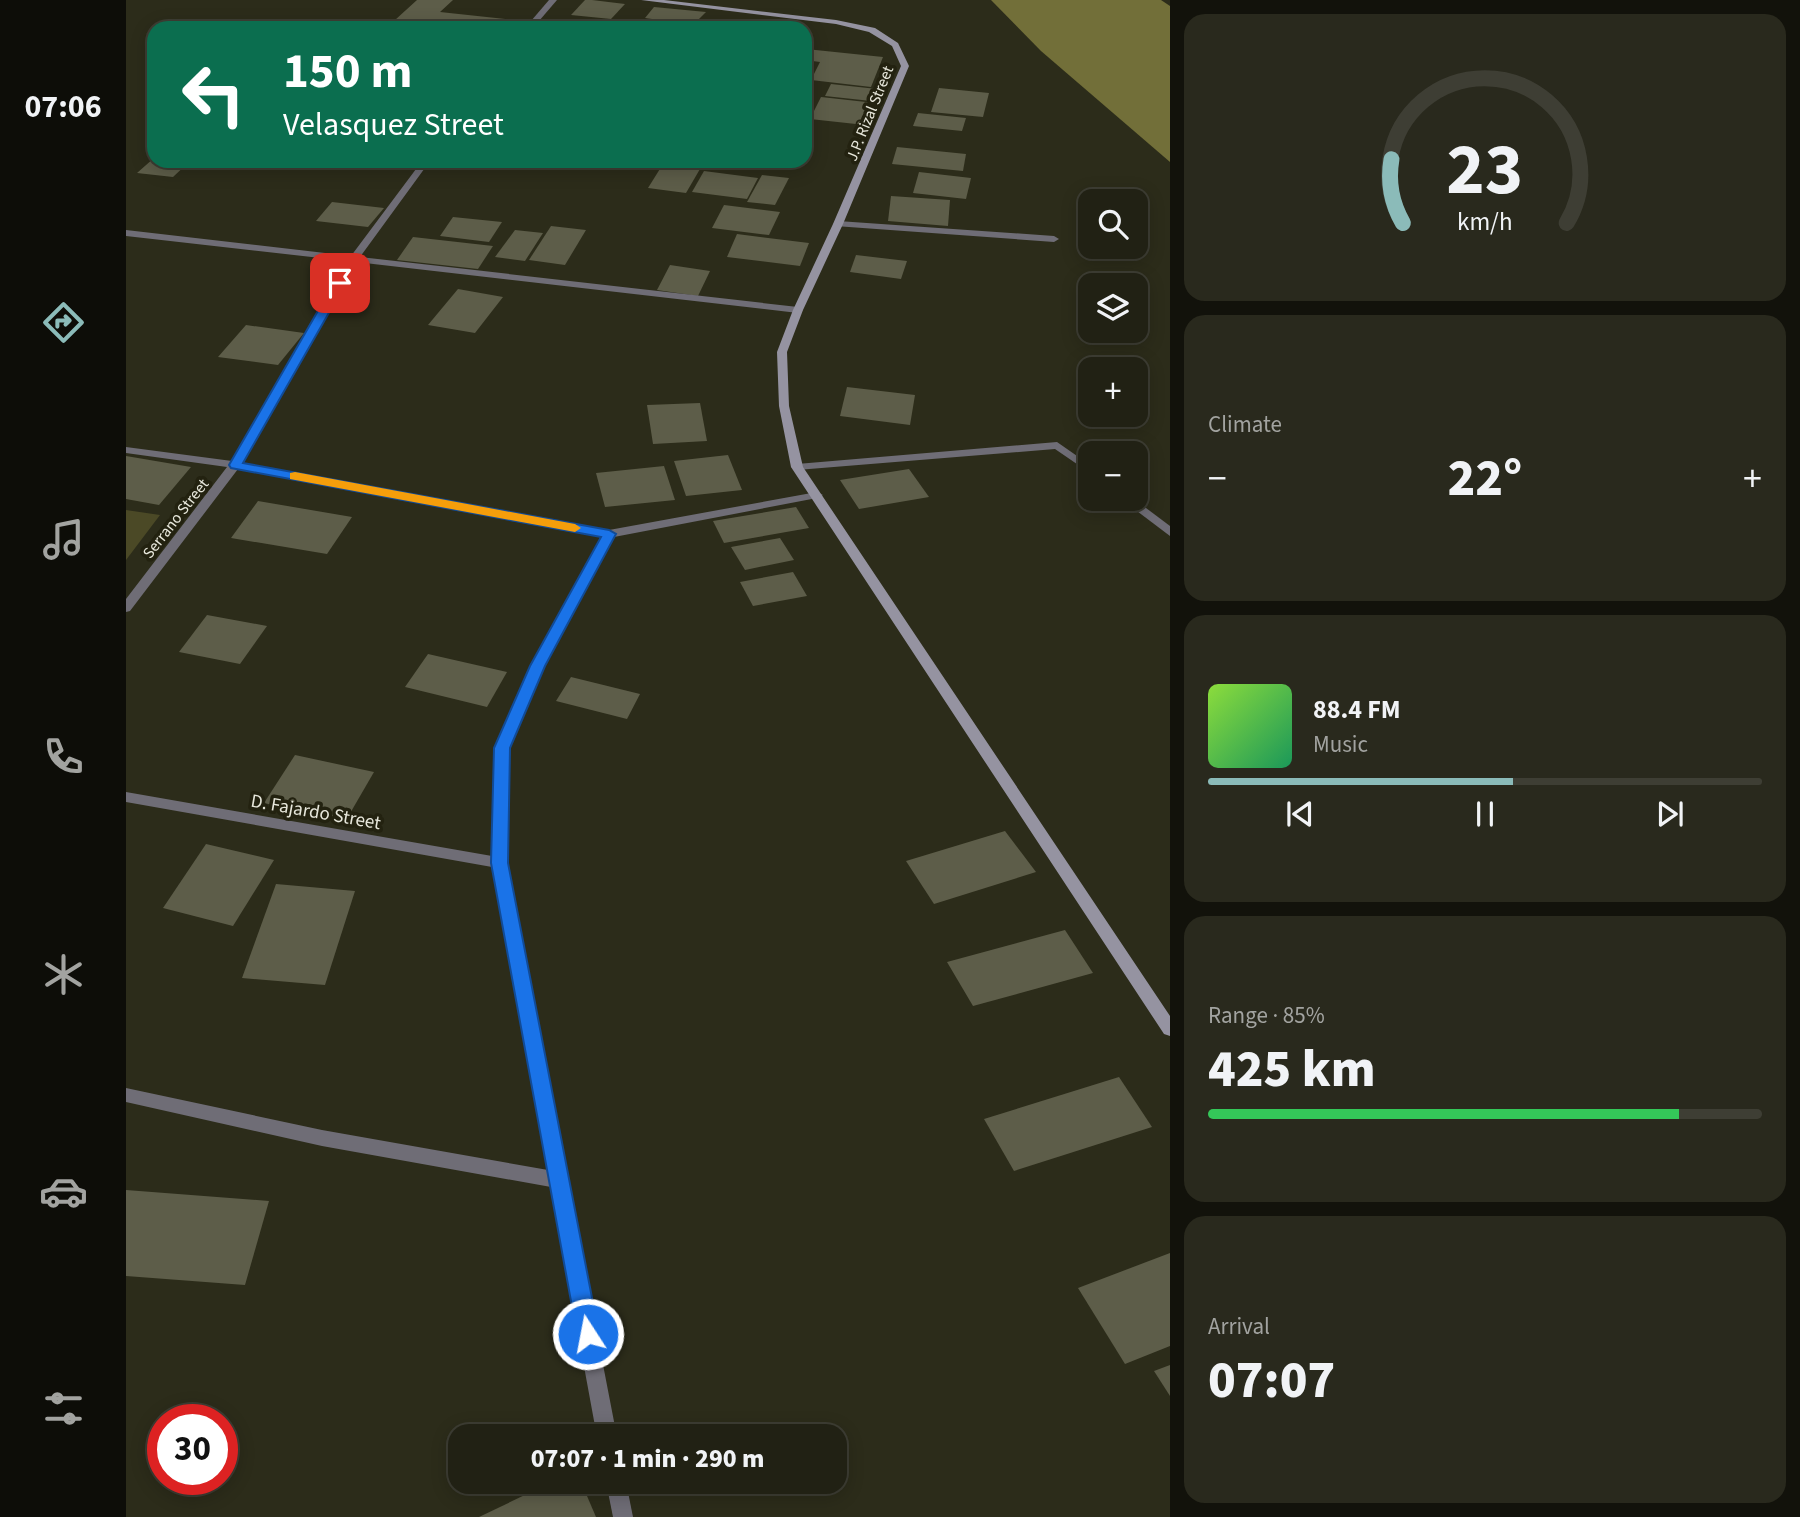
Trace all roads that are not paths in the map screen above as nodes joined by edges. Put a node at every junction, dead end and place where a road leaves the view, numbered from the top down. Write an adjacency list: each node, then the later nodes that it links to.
1 (553, 0): 3 (street)
2 (645, 0): 5 (street, J.P. Rizal Street)
3 (535, 21)
4 (421, 168): 8 (street, Serrano Street)
5 (838, 224): 7 (street); 9 (street, J.P. Rizal Street)
6 (126, 233): 8 (street)
7 (1054, 239)
8 (353, 260): 9 (street); 12 (street, Serrano Street)
9 (798, 310): 13 (street, J.P. Rizal Street)
10 (126, 450): 12 (street)
11 (1078, 461): 13 (street)
12 (235, 465): 17 (street); 18 (street, Serrano Street)
13 (797, 467): 14 (street)
14 (817, 495): 17 (street); 21 (street)
15 (1143, 511): 16 (street)
16 (1170, 532)
17 (609, 534): 20 (street)
18 (126, 608)
19 (126, 797): 20 (street, D. Fajardo Street)
20 (499, 863): 23 (street)
21 (1170, 1029)
22 (126, 1095): 23 (street)
23 (558, 1180): 24 (street)
24 (605, 1424)
25 (618, 1494): 26 (street)
26 (623, 1517)

